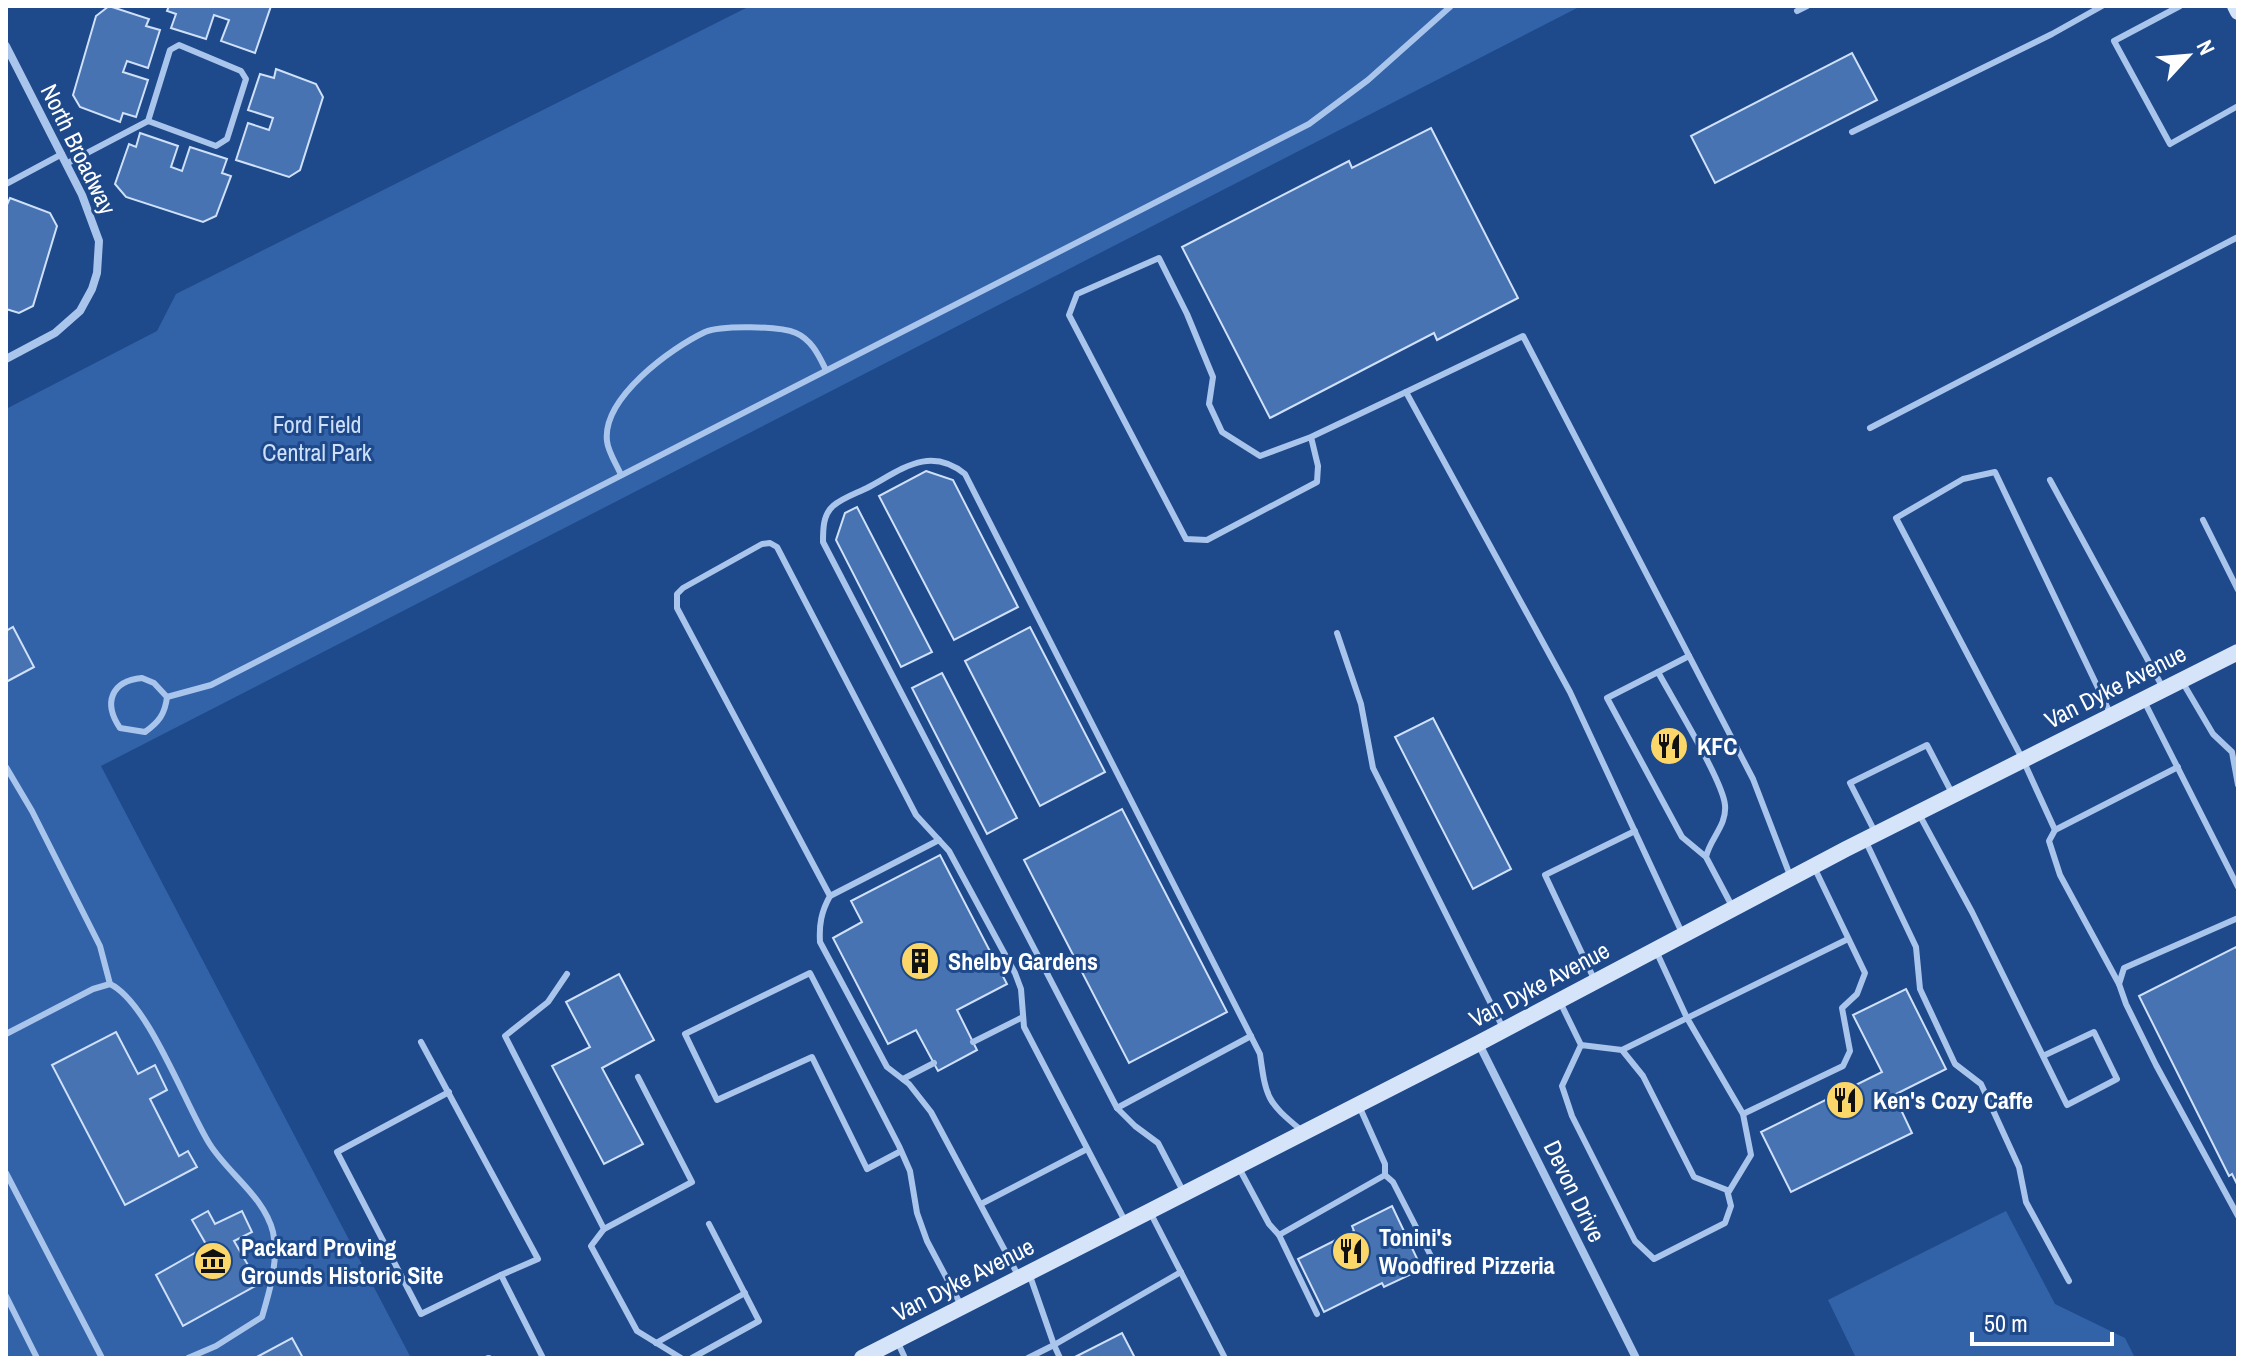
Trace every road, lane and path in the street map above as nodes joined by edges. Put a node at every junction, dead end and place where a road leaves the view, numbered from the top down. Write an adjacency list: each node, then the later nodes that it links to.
1 (1451, 6): 17 (lane)
2 (1807, 6): 6 (lane)
3 (2102, 6): 11 (lane)
4 (2180, 6): 9 (lane)
5 (2235, 6): 7 (main road)
6 (1797, 11)
7 (2238, 12)
8 (6, 46): 12 (street, North Broadway)
9 (2238, 106)
10 (148, 121): 10 (lane); 13 (lane)
11 (1852, 132)
12 (62, 154): 13 (street, North Broadway); 14 (lane)
13 (66, 164): 16 (street, North Broadway)
14 (6, 184)
15 (2238, 237): 19 (lane)
16 (6, 359)
17 (826, 370): 21 (lane); 21 (lane)
18 (1406, 392): 20 (lane); 27 (lane); 42 (lane)
19 (1870, 428)
20 (1311, 437): 20 (lane)
21 (621, 475): 31 (lane)
22 (2050, 480): 30 (lane)
23 (2203, 520): 24 (lane)
24 (2238, 590)
25 (1337, 633): 62 (lane)
26 (2238, 652): 29 (main road, Van Dyke Avenue)
27 (1689, 656): 28 (lane); 47 (lane)
28 (1658, 672): 45 (lane); 45 (lane)
29 (2181, 680): 30 (main road, Van Dyke Avenue); 34 (lane)
30 (2164, 690): 32 (main road, Van Dyke Avenue)
31 (167, 697): 31 (lane)
32 (2143, 699): 33 (main road, Van Dyke Avenue); 37 (lane)
33 (2111, 715): 35 (main road, Van Dyke Avenue); 35 (lane)
34 (2235, 750): 38 (lane)
35 (2023, 760): 39 (main road, Van Dyke Avenue); 41 (lane)
36 (6, 767): 57 (lane)
37 (2178, 767): 41 (lane); 48 (lane)
38 (2238, 785)
39 (1953, 795): 40 (main road, Van Dyke Avenue); 43 (lane)
40 (1918, 812): 43 (main road, Van Dyke Avenue); 70 (lane)
41 (2055, 830): 58 (lane)
42 (1635, 831): 52 (lane); 56 (lane)
43 (1870, 836): 46 (main road, Van Dyke Avenue); 97 (lane)
44 (939, 840): 49 (lane); 49 (lane); 60 (lane)
45 (1706, 857): 50 (lane)
46 (1814, 866): 47 (main road, Van Dyke Avenue); 53 (lane)
47 (1791, 878): 50 (main road, Van Dyke Avenue)
48 (2238, 887)
49 (830, 896): 73 (lane)
50 (1733, 908): 52 (main road, Van Dyke Avenue)
51 (2238, 918): 58 (lane)
52 (1683, 935): 54 (main road, Van Dyke Avenue)
53 (1848, 939): 61 (lane); 77 (lane)
54 (1655, 949): 56 (main road, Van Dyke Avenue); 61 (lane)
55 (567, 974): 91 (lane)
56 (1595, 981): 59 (main road, Van Dyke Avenue)
57 (110, 984): 63 (lane); 107 (lane)
58 (2119, 984): 88 (lane)
59 (1559, 1001): 62 (main road, Van Dyke Avenue); 68 (lane)
60 (1023, 1017): 66 (lane); 79 (lane)
61 (1687, 1018): 69 (lane); 77 (lane)
62 (1504, 1030): 67 (main road, Van Dyke Avenue)
63 (6, 1034)
64 (1251, 1036): 76 (lane); 76 (lane); 78 (lane)
65 (421, 1042): 74 (lane)
66 (973, 1042)
67 (1479, 1043): 75 (main road, Van Dyke Avenue); 116 (street, Devon Drive)
68 (1581, 1045): 69 (lane); 85 (lane)
69 (1622, 1050): 85 (lane)
70 (2043, 1056): 70 (lane)
71 (934, 1063): 73 (lane)
72 (638, 1077): 91 (lane)
73 (903, 1079): 86 (lane)
74 (449, 1092): 95 (lane); 95 (lane)
75 (1358, 1105): 78 (main road, Van Dyke Avenue); 83 (lane)
76 (1117, 1108): 84 (lane)
77 (1743, 1114): 85 (lane)
78 (1304, 1132): 81 (main road, Van Dyke Avenue)
79 (1087, 1149): 86 (lane); 89 (lane)
80 (901, 1151): 80 (lane); 100 (lane)
81 (1238, 1166): 84 (main road, Van Dyke Avenue); 92 (lane)
82 (6, 1173): 106 (lane)
83 (1385, 1175): 92 (lane); 93 (lane)
84 (1184, 1193): 87 (main road, Van Dyke Avenue)
85 (1728, 1193)
86 (981, 1204): 96 (lane)
87 (1150, 1211): 89 (main road, Van Dyke Avenue); 94 (lane)
88 (2238, 1216)
89 (1126, 1223): 96 (main road, Van Dyke Avenue)
90 (709, 1224): 98 (lane)
91 (604, 1229): 103 (lane)
92 (1279, 1235): 101 (lane)
93 (1434, 1262)
94 (1181, 1272): 104 (lane); 115 (lane)
95 (501, 1275): 108 (lane)
96 (1024, 1275): 100 (main road, Van Dyke Avenue); 104 (lane)
97 (2069, 1281)
98 (745, 1293): 103 (lane); 110 (lane)
99 (6, 1296): 105 (lane)
100 (962, 1307): 102 (main road, Van Dyke Avenue)
101 (1317, 1314)
102 (896, 1340): 111 (main road, Van Dyke Avenue); 112 (lane)
103 (656, 1343): 109 (lane)
104 (1054, 1345): 113 (lane); 114 (lane)
105 (37, 1358)
106 (102, 1358)
107 (188, 1358)
108 (543, 1358)
109 (681, 1358)
110 (692, 1358)
111 (862, 1358)
112 (905, 1358)
113 (1028, 1358)
114 (1060, 1358)
115 (1225, 1358)
116 (1636, 1358)

